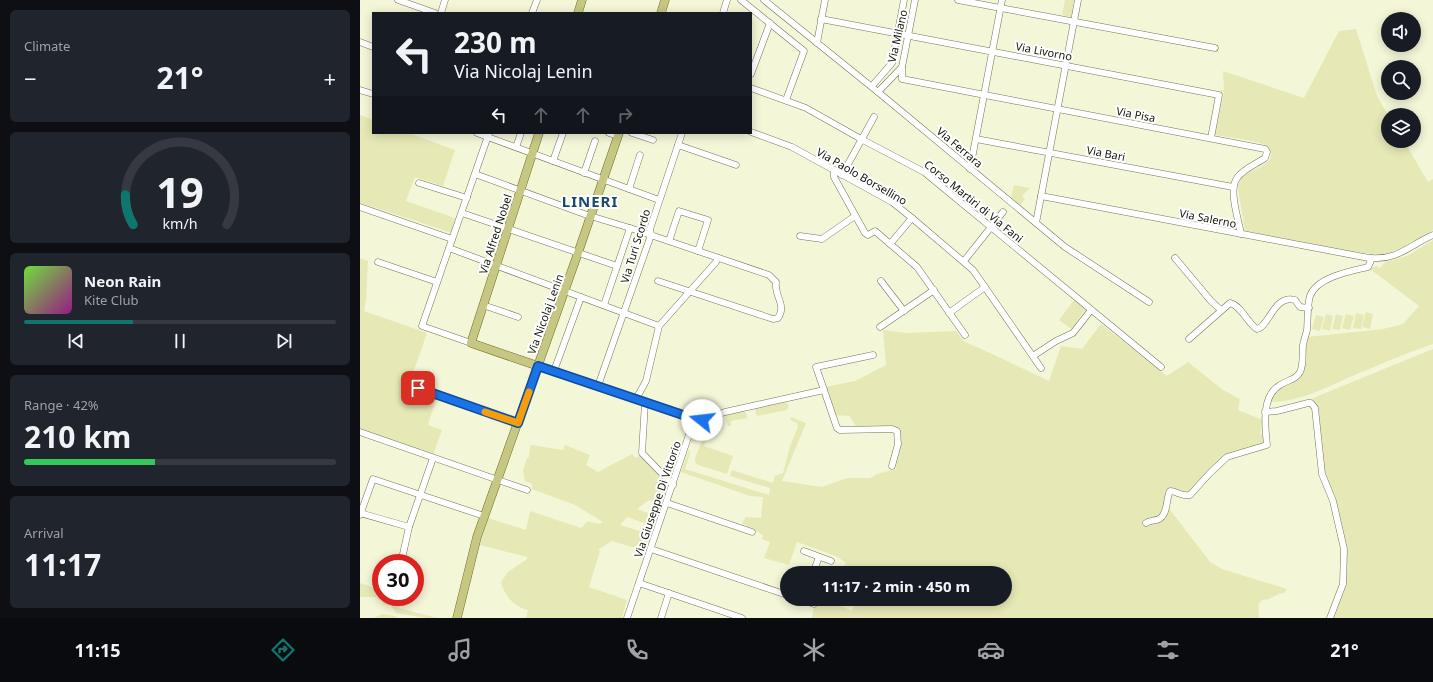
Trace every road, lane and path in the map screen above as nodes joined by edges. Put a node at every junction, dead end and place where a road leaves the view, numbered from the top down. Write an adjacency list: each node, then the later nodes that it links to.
1 (398, 0): 16 (street)
2 (445, 0): 17 (street)
3 (537, 0): 18 (street)
4 (582, 0): 19 (main road)
5 (665, 0): 20 (main road)
6 (727, 0): 21 (street)
7 (741, 0): 24 (street)
8 (764, 0): 28 (street, Via Ferrara)
9 (825, 0): 22 (street)
10 (904, 0): 25 (street, Via Milano)
11 (915, 0): 26 (street, Via Milano)
12 (958, 0): 15 (street)
13 (1002, 0): 15 (street)
14 (1078, 0): 23 (street)
15 (1001, 8): 23 (street); 31 (street)
16 (432, 12)
17 (441, 12)
18 (534, 12)
19 (578, 12)
20 (661, 12)
21 (723, 12)
22 (821, 18): 25 (street, Via Livorno); 28 (street)
23 (1074, 22): 30 (street); 32 (street)
24 (770, 23): 34 (street); 41 (street)
25 (898, 33): 26 (street, Via Livorno); 35 (street, Via Milano)
26 (908, 35): 31 (street, Via Livorno); 33 (street, Via Milano)
27 (360, 42): 29 (street)
28 (817, 43): 35 (street, Via Ferrara)
29 (372, 47)
30 (1215, 48)
31 (993, 52): 32 (street, Via Livorno); 40 (street)
32 (1066, 66): 42 (street); 52 (street, Via Livorno)
33 (902, 67): 38 (street, Via Milano); 40 (street, Via Pisa)
34 (752, 71)
35 (872, 86): 38 (street, Via Ferrara)
36 (752, 88): 41 (street, Corso Martiri di Via Fani)
37 (360, 90): 39 (street)
38 (878, 92): 64 (street, Via Ferrara)
39 (372, 94)
40 (984, 95): 42 (street, Via Pisa); 54 (street)
41 (786, 100): 53 (street, Corso Martiri di Via Fani)
42 (1057, 109): 52 (street, Via Pisa); 59 (street)
43 (874, 116): 53 (street)
44 (752, 132): 65 (street, Via Paolo Borsellino)
45 (521, 134): 58 (street)
46 (539, 134): 60 (main road, Via Alfred Nobel)
47 (563, 134): 62 (street)
48 (635, 134): 55 (street)
49 (682, 134): 57 (street, Via Turi Scordo)
50 (489, 135): 58 (street); 67 (street)
51 (619, 135): 69 (main road, Via Nicolaj Lenin)
52 (1211, 138): 71 (street, Via Pisa)
53 (862, 139): 68 (street); 84 (street, Corso Martiri di Via Fani)
54 (976, 139): 59 (street, Via Bari); 64 (street)
55 (653, 140)
56 (595, 141): 66 (street)
57 (678, 145): 63 (street); 76 (street, Via Turi Scordo)
58 (516, 147): 60 (street)
59 (1049, 153): 71 (street, Via Bari); 74 (street)
60 (533, 154): 62 (street); 73 (main road, Via Alfred Nobel)
61 (640, 155): 72 (street)
62 (553, 161): 66 (street)
63 (736, 165)
64 (970, 169): 83 (street, Via Ferrara)
65 (834, 170): 68 (street, Via Paolo Borsellino); 81 (street)
66 (584, 173): 69 (street)
67 (475, 174): 73 (street); 75 (street)
68 (842, 175): 82 (street, Via Paolo Borsellino)
69 (603, 180): 72 (street); 80 (main road, Via Nicolaj Lenin)
70 (419, 183): 75 (street)
71 (1233, 187): 87 (street)
72 (629, 189): 76 (street)
73 (521, 190): 80 (street); 86 (main road, Via Alfred Nobel)
74 (1041, 196): 83 (street); 87 (street, Via Salerno)
75 (467, 198): 79 (street)
76 (659, 200): 88 (street, Via Turi Scordo)
77 (360, 207): 91 (street)
78 (1003, 212): 84 (street)
79 (462, 213): 86 (street); 91 (street)
80 (591, 215): 85 (street); 96 (main road, Via Nicolaj Lenin)
81 (855, 216): 90 (street); 93 (street)
82 (912, 218): 93 (street); 100 (street, Via Paolo Borsellino)
83 (1036, 223): 112 (street, Via Ferrara)
84 (991, 227): 100 (street); 116 (street, Corso Martiri di Via Fani)
85 (630, 228): 88 (street); 103 (street)
86 (508, 229): 96 (street); 102 (main road, Via Alfred Nobel)
87 (1241, 234): 99 (street, Via Salerno)
88 (651, 235): 92 (street); 119 (street, Via Turi Scordo)
89 (1433, 235): 99 (street, Via Salerno)
90 (800, 236)
91 (452, 239): 94 (street)
92 (669, 241): 95 (street); 95 (street)
93 (890, 244): 108 (street)
94 (449, 248): 102 (street); 106 (street)
95 (698, 251): 97 (street)
96 (578, 253): 103 (street); 109 (main road, Via Nicolaj Lenin)
97 (718, 258): 110 (street); 110 (street)
98 (1175, 258): 117 (street)
99 (1372, 258): 115 (street)
100 (964, 261): 107 (street, Via Paolo Borsellino)
101 (378, 262): 106 (street)
102 (496, 266): 109 (street); 113 (main road, Via Alfred Nobel)
103 (617, 266): 114 (street)
104 (658, 281): 110 (street)
105 (881, 281): 118 (street)
106 (437, 282): 126 (street)
107 (985, 287): 120 (street); 128 (street, Via Paolo Borsellino)
108 (934, 290): 118 (street); 120 (street)
109 (565, 291): 111 (street); 129 (main road, Via Nicolaj Lenin)
110 (690, 292): 122 (street)
111 (580, 297): 114 (street); 132 (street)
112 (1149, 302)
113 (484, 305): 121 (street); 126 (main road, Via Alfred Nobel)
114 (604, 306): 119 (street)
115 (1309, 308): 117 (street); 138 (street)
116 (1091, 310): 128 (street); 130 (street, Corso Martiri di Via Fani)
117 (1221, 310): 125 (street)
118 (904, 311): 123 (street)
119 (624, 313): 122 (street); 133 (street, Via Turi Scordo)
120 (949, 313): 124 (street)
121 (518, 317)
122 (659, 326): 136 (street)
123 (880, 327)
124 (965, 335)
125 (1189, 339)
126 (471, 342): 129 (main road)
127 (873, 355): 135 (street)
128 (1033, 356): 131 (street, Via Paolo Borsellino)
129 (538, 366): 132 (street); 140 (main road, Via Nicolaj Lenin)
130 (1161, 367)
131 (1041, 368)
132 (554, 372): 133 (street)
133 (598, 386): 136 (street)
134 (413, 387): 140 (street)
135 (824, 390): 139 (street); 143 (street)
136 (636, 399): 137 (street)
137 (645, 402): 139 (street); 145 (street)
138 (1265, 412): 151 (street); 167 (street)
139 (694, 420): 145 (street, Via Giuseppe Di Vittorio)
140 (518, 423): 144 (main road, Via Nicolaj Lenin)
141 (360, 432): 142 (street)
142 (433, 458): 144 (street); 147 (street)
143 (892, 466)
144 (497, 480): 146 (street); 150 (main road, Via Nicolaj Lenin)
145 (673, 485): 148 (street, Via Giuseppe Di Vittorio)
146 (527, 490)
147 (420, 494): 149 (street); 150 (street); 152 (street)
148 (667, 503): 153 (street); 154 (street, Via Giuseppe Di Vittorio)
149 (360, 514): 152 (street)
150 (484, 516): 163 (main road, Via Nicolaj Lenin)
151 (1146, 523)
152 (409, 527): 156 (street)
153 (752, 532)
154 (651, 549): 160 (street, Via Giuseppe Di Vittorio); 162 (street)
155 (804, 551): 157 (street)
156 (403, 554)
157 (819, 557): 158 (street); 159 (street)
158 (832, 561)
159 (816, 566)
160 (639, 582): 161 (street); 164 (street, Via Giuseppe Di Vittorio)
161 (669, 593): 165 (street); 166 (street)
162 (780, 593)
163 (457, 618)
164 (627, 618)
165 (661, 618)
166 (742, 618)
167 (1330, 618)

